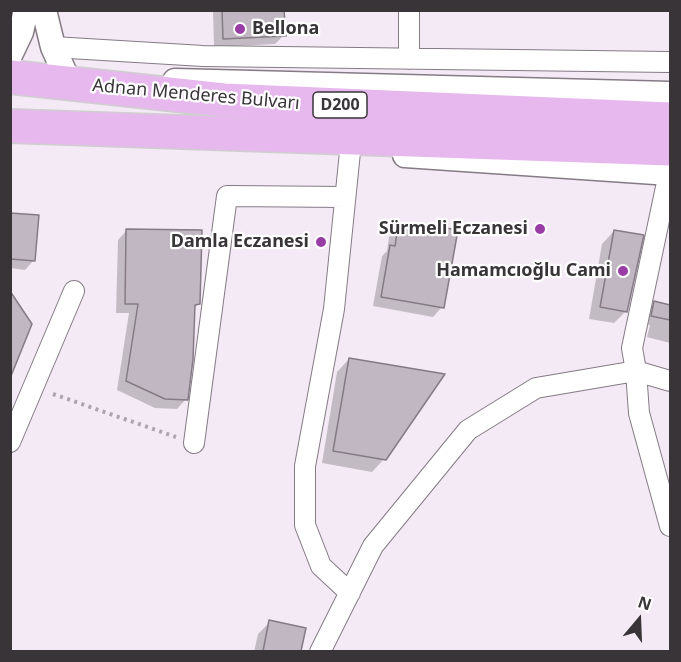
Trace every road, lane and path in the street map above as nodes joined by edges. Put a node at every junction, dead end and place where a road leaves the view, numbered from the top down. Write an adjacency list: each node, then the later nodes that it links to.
1 (26, 10): 5 (street)
2 (44, 10): 4 (street)
3 (409, 10): 6 (street)
4 (53, 47): 6 (street); 9 (street)
5 (10, 55)
6 (409, 59): 7 (street)
7 (670, 62)
8 (10, 76): 9 (highway, Adnan Menderes Bulvarı / D200)
9 (72, 81): 10 (street); 11 (highway, Adnan Menderes Bulvarı / D200)
10 (670, 94)
11 (670, 119)
12 (10, 128): 13 (street); 14 (highway, Adnan Menderes Bulvarı / D200)
13 (350, 152): 14 (street); 15 (street)
14 (670, 165): 17 (street)
15 (345, 197): 21 (street); 23 (street)
16 (74, 291): 19 (street)
17 (636, 371): 18 (street); 22 (street); 23 (street)
18 (670, 381)
19 (34, 387): 20 (street); 21 (path)
20 (10, 442)
21 (194, 443)
22 (670, 526)
23 (350, 593): 24 (street)
24 (320, 651)

